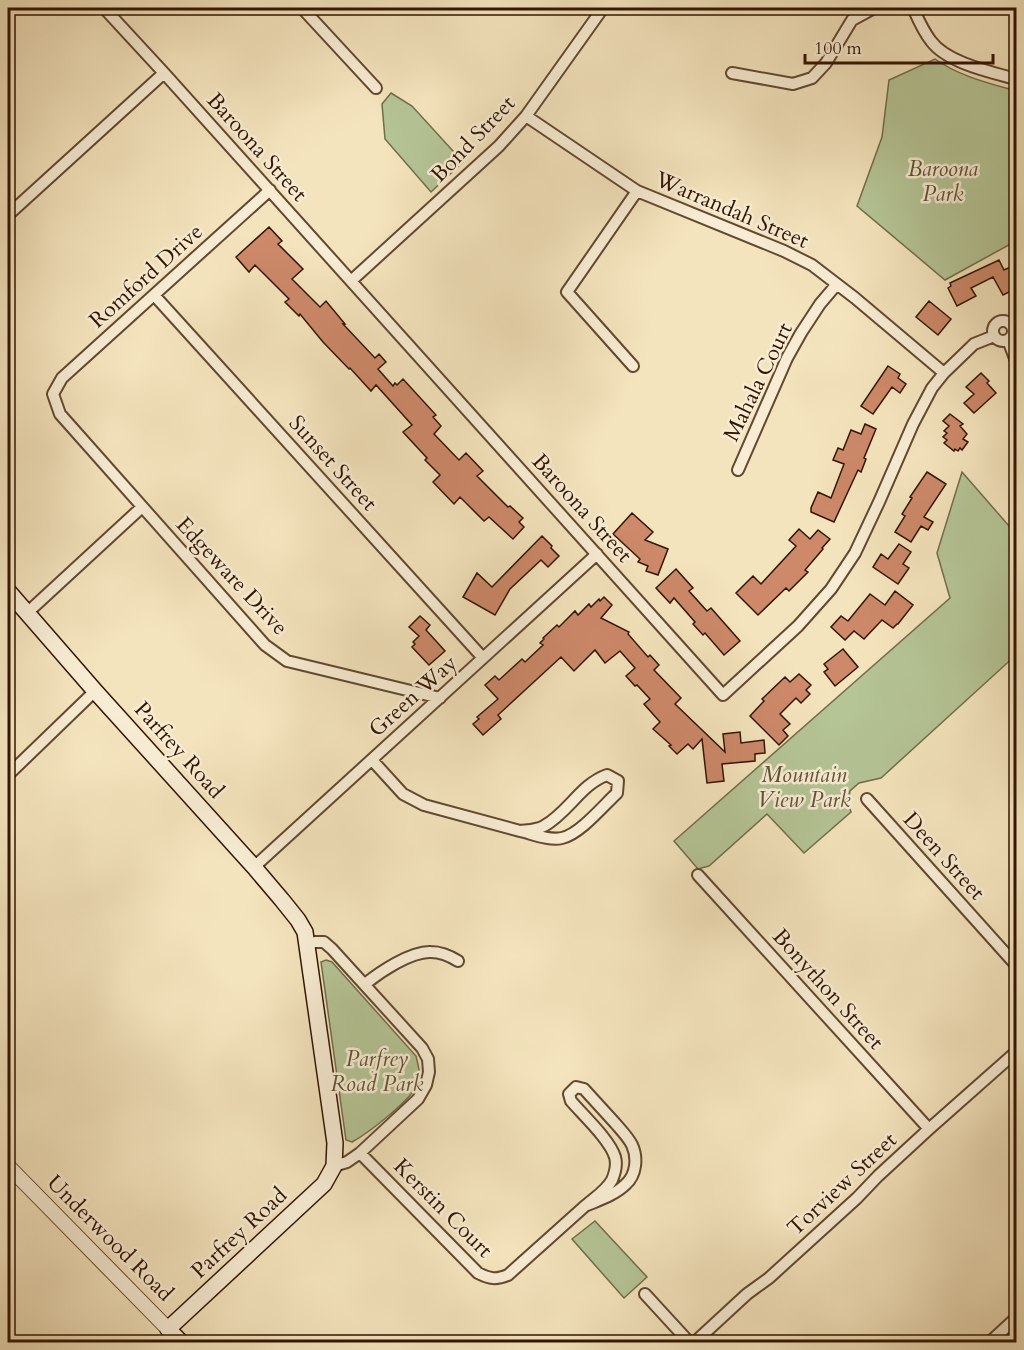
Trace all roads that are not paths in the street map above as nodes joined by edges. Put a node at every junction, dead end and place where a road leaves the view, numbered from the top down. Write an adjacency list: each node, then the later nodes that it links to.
1 (104, 8): 6 (street, Baroona Street)
2 (302, 8): 9 (street)
3 (603, 8): 10 (street, Bond Street)
4 (874, 8): 7 (street)
5 (913, 8): 8 (street)
6 (164, 73): 11 (street, Baroona Street); 13 (street)
7 (732, 73)
8 (1016, 77)
9 (376, 88)
10 (526, 116): 12 (street, Warrandah Street); 14 (street, Bond Street)
11 (270, 190): 14 (street, Baroona Street); 16 (street, Romford Drive)
12 (637, 191): 15 (street, Warrandah Street); 21 (street)
13 (8, 215)
14 (351, 281): 26 (street, Baroona Street)
15 (837, 284): 22 (street, Warrandah Street); 24 (street, Mahala Court)
16 (154, 295): 23 (street, Romford Drive); 29 (street, Sunset Street)
17 (1014, 325): 18 (street, Baroona Street); 19 (street, Baroona Street)
18 (994, 336): 19 (street); 22 (street, Baroona Street)
19 (1008, 340): 20 (street)
20 (1017, 361)
21 (633, 366)
22 (944, 373): 26 (street, Baroona Street)
23 (53, 394): 25 (street, Edgeware Drive)
24 (738, 470)
25 (142, 507): 28 (street); 31 (street, Edgeware Drive)
26 (597, 554): 29 (street, Green Way)
27 (8, 591): 28 (main road, Parfrey Road)
28 (27, 613): 30 (main road, Parfrey Road)
29 (483, 658): 31 (street, Green Way)
30 (95, 691): 33 (street); 36 (main road, Parfrey Road)
31 (440, 698): 32 (street, Green Way)
32 (372, 760): 35 (street); 36 (street, Green Way)
33 (8, 775)
34 (867, 799): 40 (street, Deen Street)
35 (520, 831): 35 (street)
36 (254, 867): 38 (main road, Parfrey Road)
37 (698, 875): 43 (street, Bonython Street)
38 (306, 945): 41 (street, Parfrey Road); 46 (main road, Parfrey Road)
39 (458, 961): 41 (street)
40 (1017, 965)
41 (365, 984): 44 (street, Parfrey Road)
42 (1017, 1052): 43 (street, Torview Street)
43 (929, 1129): 53 (street, Torview Street)
44 (360, 1153): 46 (street, Parfrey Road); 47 (street, Kerstin Court)
45 (8, 1166): 50 (street, Underwood Road)
46 (334, 1166): 50 (main road, Parfrey Road)
47 (585, 1206): 47 (street, Kerstin Court)
48 (645, 1294): 52 (street)
49 (1017, 1318): 54 (street)
50 (168, 1329): 51 (main road, Underwood Road)
51 (180, 1342)
52 (689, 1342)
53 (695, 1342)
54 (990, 1342)

